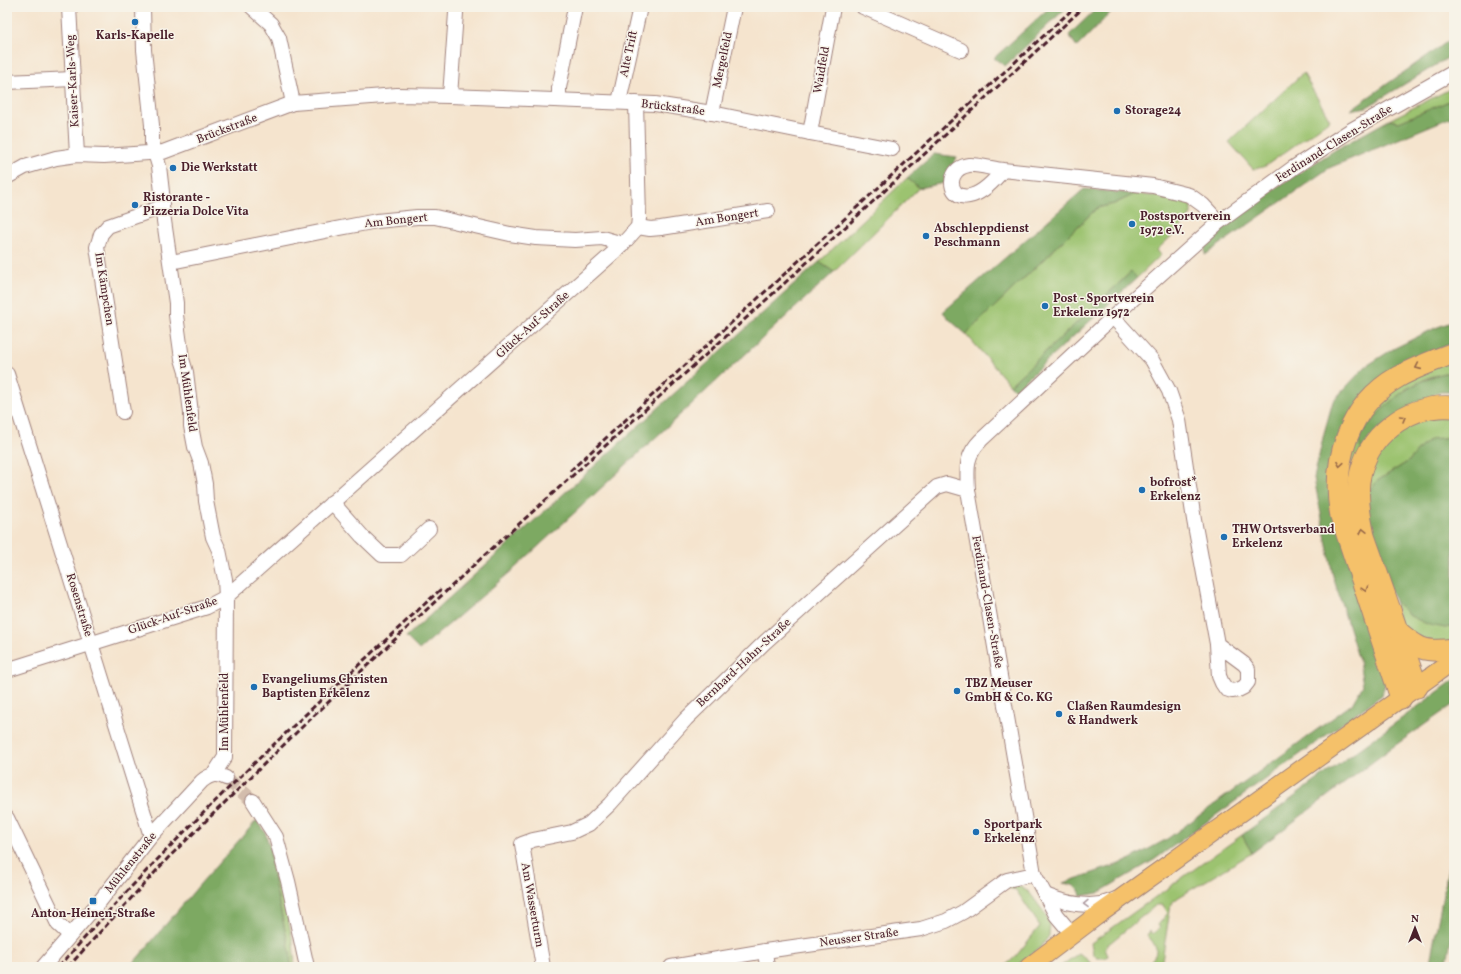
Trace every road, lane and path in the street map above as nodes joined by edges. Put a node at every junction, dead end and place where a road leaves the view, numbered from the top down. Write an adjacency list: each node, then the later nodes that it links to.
1 (69, 7): 12 (street, Kaiser-Karls-Weg)
2 (143, 7): 22 (street, Im Mühlenfeld)
3 (252, 7): 17 (street)
4 (575, 7): 15 (street)
5 (640, 7): 16 (street, Alte Trift)
6 (734, 7): 19 (street, Mergelfeld)
7 (833, 7): 20 (street, Waidfeld)
8 (863, 7): 10 (street)
9 (456, 13): 14 (street)
10 (961, 50)
11 (1454, 72): 28 (street, Ferdinand-Clasen-Straße)
12 (73, 79): 13 (street); 23 (street, Kaiser-Karls-Weg)
13 (7, 82)
14 (450, 96): 15 (street, Brückstraße); 17 (street, Brückstraße)
15 (559, 99): 16 (street, Brückstraße)
16 (619, 102): 18 (street, Brückstraße)
17 (293, 103): 22 (street, Brückstraße)
18 (636, 103): 19 (street, Brückstraße); 29 (street)
19 (712, 113): 20 (street, Brückstraße)
20 (810, 133): 21 (street, Brückstraße)
21 (892, 149)
22 (155, 154): 23 (street, Brückstraße); 26 (street, Im Mühlenfeld)
23 (77, 155): 25 (street, Brückstraße)
24 (1003, 170): 28 (street)
25 (7, 177)
26 (162, 207): 31 (street, Im Mühlenfeld); 36 (street, Im Kämpchen)
27 (768, 211): 29 (street, Am Bongert)
28 (1219, 222): 32 (street, Ferdinand-Clasen-Straße)
29 (638, 227): 30 (street, Glück-Auf-Straße)
30 (620, 246): 31 (street, Am Bongert); 38 (street, Glück-Auf-Straße)
31 (171, 262): 40 (street, Im Mühlenfeld)
32 (1113, 317): 37 (street, Ferdinand-Clasen-Straße); 43 (street)
33 (1454, 353): 47 (highway, one-way to 47)
34 (7, 374): 42 (street, Rosenstraße)
35 (1454, 407): 41 (highway, one-way to 35)
36 (123, 412)
37 (968, 490): 52 (street, Bernhard-Hahn-Straße); 53 (street, Ferdinand-Clasen-Straße)
38 (332, 502): 39 (street); 40 (street, Glück-Auf-Straße)
39 (428, 529)
40 (226, 597): 42 (street, Glück-Auf-Straße); 48 (street, Im Mühlenfeld)
41 (1396, 630): 44 (highway); 47 (highway)
42 (91, 643): 46 (street, Glück-Auf-Straße); 51 (street, Rosenstraße)
43 (1217, 644)
44 (1454, 649)
45 (1454, 660): 47 (main road)
46 (7, 670)
47 (1409, 693): 55 (main road)
48 (220, 776): 51 (street, Mühlenstraße)
49 (253, 801): 60 (street)
50 (7, 818): 57 (street)
51 (151, 836): 57 (street, Mühlenstraße)
52 (522, 844): 61 (street, Am Wasserturm)
53 (1034, 874): 54 (street, Ferdinand-Clasen-Straße); 58 (street, Neusser Straße)
54 (1045, 896): 55 (street, one-way to 54); 56 (street, Ferdinand-Clasen-Straße)
55 (1124, 896): 56 (main road)
56 (1072, 934): 64 (main road)
57 (70, 935): 59 (street, Mühlenstraße)
58 (765, 951): 62 (street, Neusser Straße); 63 (street)
59 (43, 967)
60 (307, 967)
61 (543, 967)
62 (671, 967)
63 (768, 967)
64 (1029, 967)

